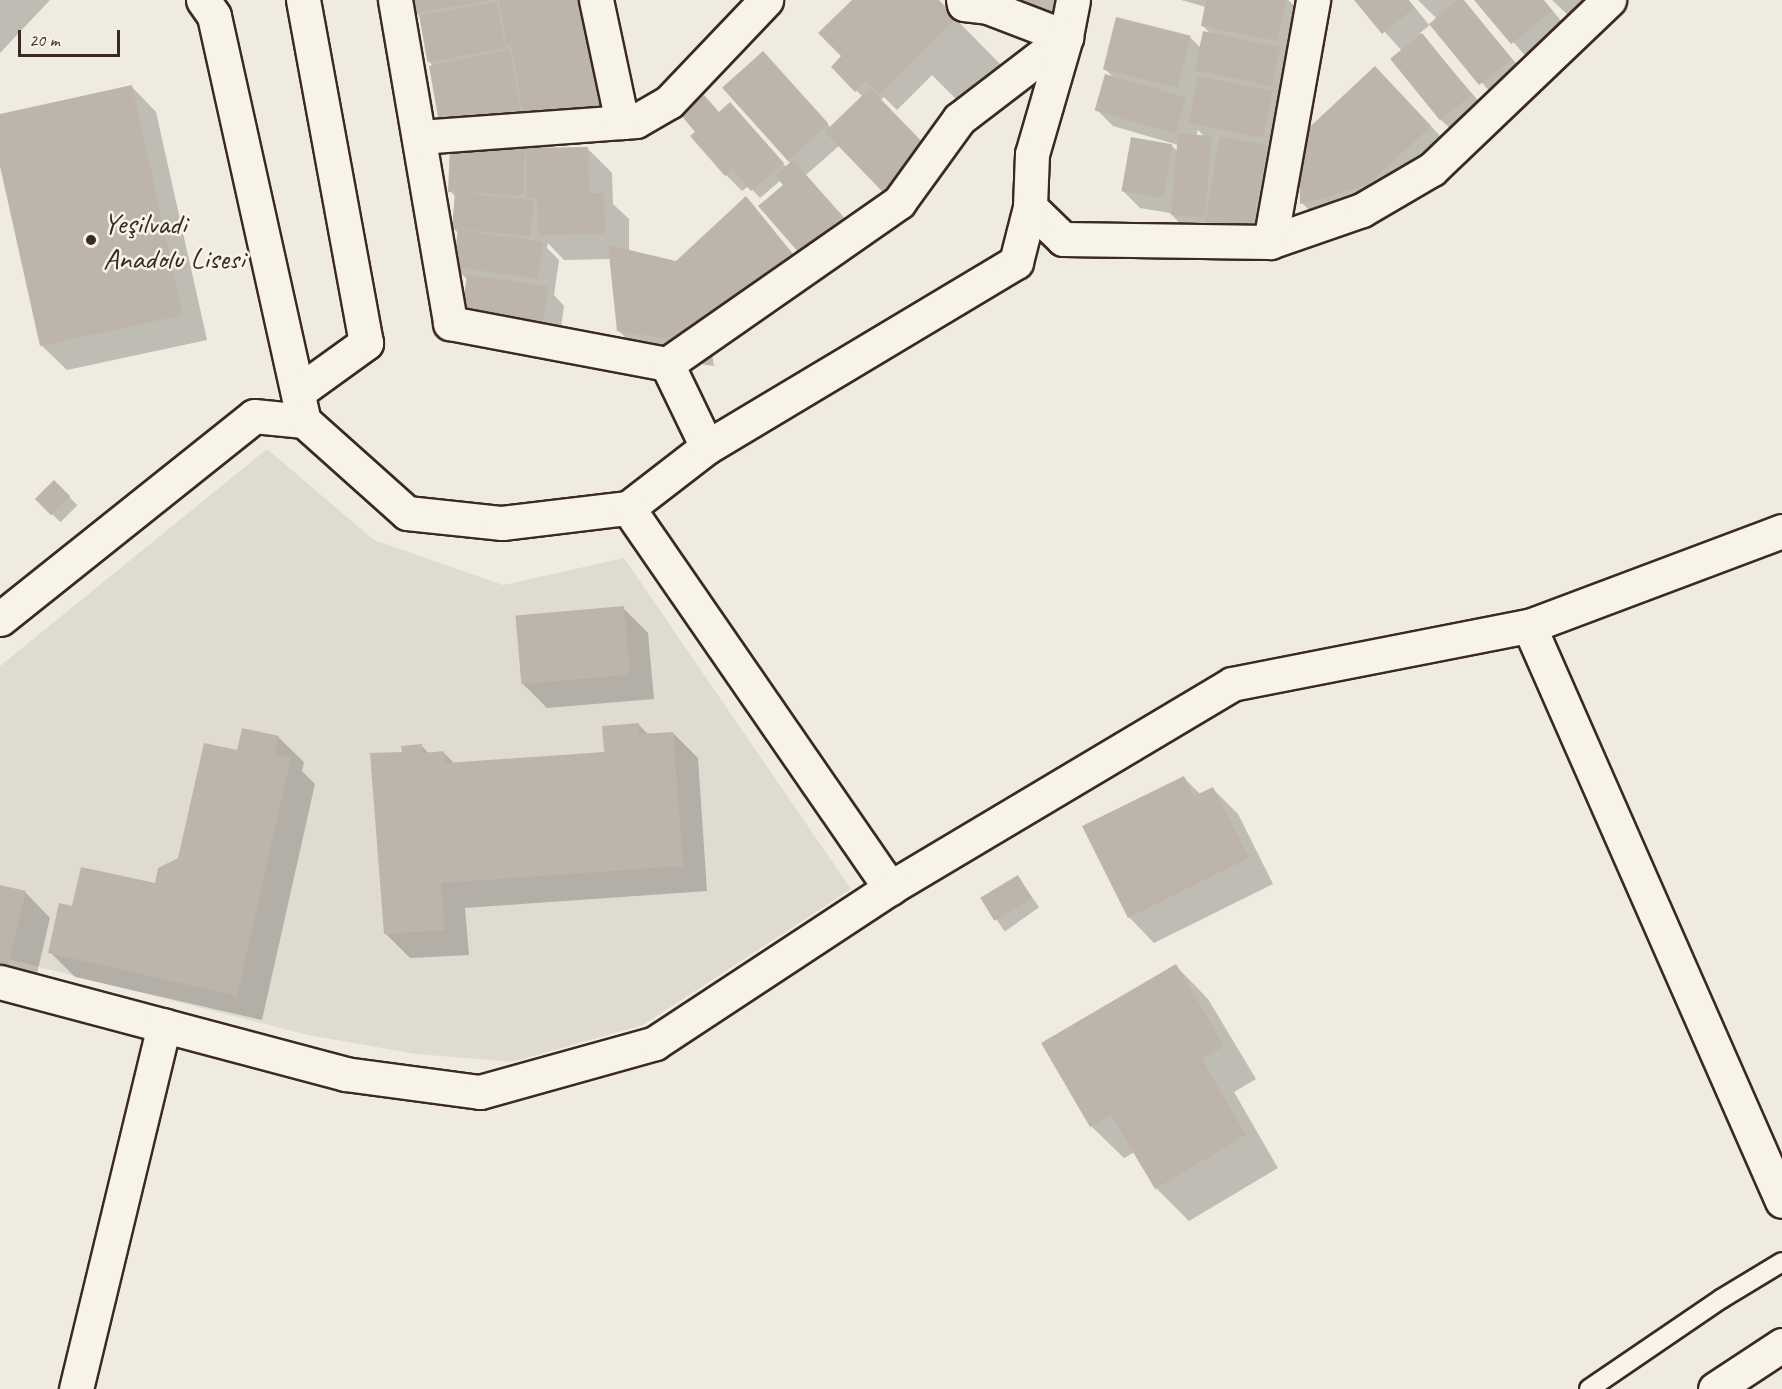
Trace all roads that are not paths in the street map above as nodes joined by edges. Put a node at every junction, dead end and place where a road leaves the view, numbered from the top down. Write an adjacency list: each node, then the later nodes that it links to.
1 (203, 0): 16 (street)
2 (303, 0): 16 (street)
3 (395, 0): 12 (street)
4 (596, 0): 11 (street)
5 (766, 0): 11 (street)
6 (963, 0): 10 (street)
7 (1073, 0): 10 (street)
8 (1313, 0): 14 (street)
9 (1609, 0): 14 (street)
10 (1066, 37): 13 (street); 15 (street)
11 (622, 122): 12 (street)
12 (419, 137): 15 (street)
13 (1030, 207): 14 (street); 17 (street)
14 (1270, 242)
15 (667, 364): 17 (street)
16 (301, 407): 18 (street); 20 (street)
17 (707, 447): 18 (street)
18 (628, 508): 22 (street)
19 (1782, 531): 21 (street)
20 (0, 619)
21 (1529, 626): 22 (street); 25 (street)
22 (890, 888): 24 (street)
23 (0, 982): 24 (street)
24 (164, 1026): 28 (street)
25 (1782, 1201)
26 (1782, 1262): 29 (lane)
27 (1782, 1345): 30 (street)
28 (76, 1389)
29 (1589, 1389)
30 (1715, 1389)

